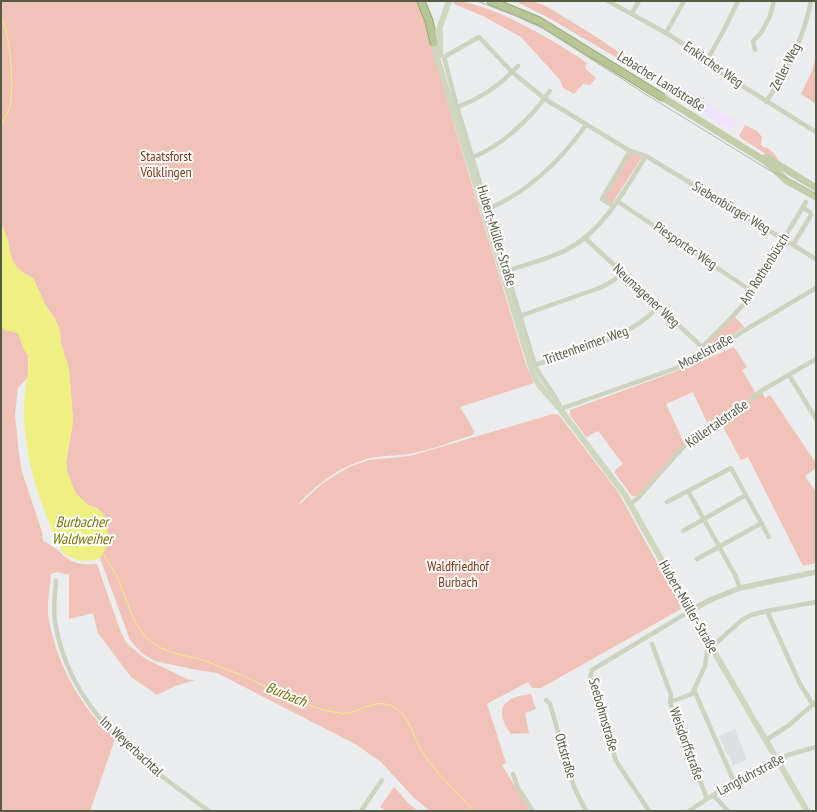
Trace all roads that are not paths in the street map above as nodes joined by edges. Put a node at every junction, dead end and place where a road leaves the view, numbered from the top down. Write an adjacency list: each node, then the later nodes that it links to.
1 (421, 1): 14 (highway)
2 (450, 1): 12 (main road, Hubert-Müller-Straße)
3 (491, 1): 22 (highway, Lebacher Landstraße)
4 (504, 1): 22 (highway, Lebacher Landstraße)
5 (608, 1): 11 (street, Enkircher Weg)
6 (639, 1): 11 (street)
7 (684, 1): 13 (street)
8 (738, 1): 17 (street)
9 (774, 1): 15 (street)
10 (811, 1): 24 (street, Zeller Weg)
11 (632, 13): 13 (street, Enkircher Weg)
12 (442, 21): 14 (main road, Hubert-Müller-Straße); 16 (main road, Hubert-Müller-Straße)
13 (666, 33): 17 (street, Enkircher Weg)
14 (434, 43): 20 (main road, Hubert-Müller-Straße)
15 (755, 50)
16 (443, 58): 19 (street, Siebenbürger Weg); 20 (main road, Hubert-Müller-Straße); 25 (street, Hubert-Müller-Straße)
17 (706, 62): 24 (street, Enkircher Weg)
18 (518, 66): 19 (street)
19 (512, 72): 23 (street, Siebenbürger Weg); 25 (street)
20 (447, 88): 54 (main road, Hubert-Müller-Straße)
21 (550, 91): 23 (street)
22 (663, 95): 31 (main road, Lebacher Landstraße); 32 (main road, Lebacher Landstraße)
23 (545, 99): 26 (street, Siebenbürger Weg); 30 (street)
24 (766, 102): 27 (street, Enkircher Weg)
25 (457, 107): 30 (street, Hubert-Müller-Straße)
26 (586, 124): 28 (street, Siebenbürger Weg); 38 (street)
27 (816, 132)
28 (630, 151): 29 (street, Siebenbürger Weg); 36 (street)
29 (646, 156): 34 (street); 40 (street, Siebenbürger Weg)
30 (473, 157): 38 (street, Hubert-Müller-Straße)
31 (774, 169): 32 (main road); 33 (main road, Lebacher Landstraße)
32 (792, 173): 33 (main road, Lebacher Landstraße)
33 (815, 190)
34 (617, 201): 36 (street); 46 (street, Piesporter Weg)
35 (806, 202): 37 (street, Am Rothenbüsch)
36 (613, 206): 39 (street)
37 (803, 208): 40 (street, Am Rothenbüsch); 41 (street, Am Rothenbüsch)
38 (488, 209): 43 (street, Hubert-Müller-Straße)
39 (585, 238): 43 (street); 44 (street, Neumagener Weg)
40 (784, 240): 41 (street, Siebenbürger Weg); 46 (street, Am Rothenbüsch)
41 (793, 245): 42 (street, Siebenbürger Weg)
42 (816, 259)
43 (507, 271): 48 (street, Hubert-Müller-Straße)
44 (622, 272): 47 (street, Neumagener Weg); 48 (street)
45 (816, 288): 50 (street, Moselstraße)
46 (753, 292): 49 (street, Am Rothenbüsch)
47 (658, 307): 49 (street, Neumagener Weg); 52 (street, Trittenheimer Weg)
48 (520, 316): 52 (street, Hubert-Müller-Straße)
49 (702, 346): 50 (street, Neumagener Weg)
50 (707, 354): 54 (street, Moselstraße)
51 (816, 359): 53 (street, Köllertalstraße)
52 (535, 365): 54 (street, Hubert-Müller-Straße)
53 (789, 375): 55 (street); 59 (street, Köllertalstraße)
54 (560, 409): 59 (main road, Hubert-Müller-Straße)
55 (816, 419)
56 (688, 491): 57 (street); 58 (street); 60 (street)
57 (746, 495): 60 (street); 61 (street)
58 (666, 502)
59 (630, 504): 70 (main road, Hubert-Müller-Straße)
60 (704, 519): 62 (street); 64 (street)
61 (762, 523): 63 (street); 64 (street)
62 (682, 531)
63 (770, 537)
64 (720, 546): 65 (street); 68 (street)
65 (697, 559)
66 (816, 572): 68 (street)
67 (56, 580): 86 (street, Im Weyerbachtal)
68 (740, 588): 70 (street)
69 (816, 602): 71 (street)
70 (690, 611): 73 (main road, Hubert-Müller-Straße); 90 (street, Seebohmstraße)
71 (767, 611): 73 (street); 77 (street)
72 (652, 644): 76 (street)
73 (711, 647): 74 (street, Weisdorffstraße); 78 (main road, Hubert-Müller-Straße)
74 (694, 690): 76 (street, Weisdorffstraße); 83 (street)
75 (546, 700): 89 (street, Ottstraße)
76 (670, 702): 85 (street, Weisdorffstraße)
77 (814, 703): 78 (street)
78 (766, 740): 80 (main road, Hubert-Müller-Straße)
79 (816, 746): 80 (street, Langfuhrstraße)
80 (778, 761): 83 (street, Langfuhrstraße); 93 (main road, Hubert-Müller-Straße)
81 (513, 774): 88 (street)
82 (382, 780): 87 (street)
83 (735, 784): 84 (street, Langfuhrstraße)
84 (713, 795): 85 (street, Langfuhrstraße); 92 (street)
85 (707, 799): 91 (street, Langfuhrstraße)
86 (209, 811)
87 (361, 811)
88 (533, 811)
89 (586, 811)
90 (649, 811)
91 (689, 811)
92 (728, 811)
93 (807, 811)

